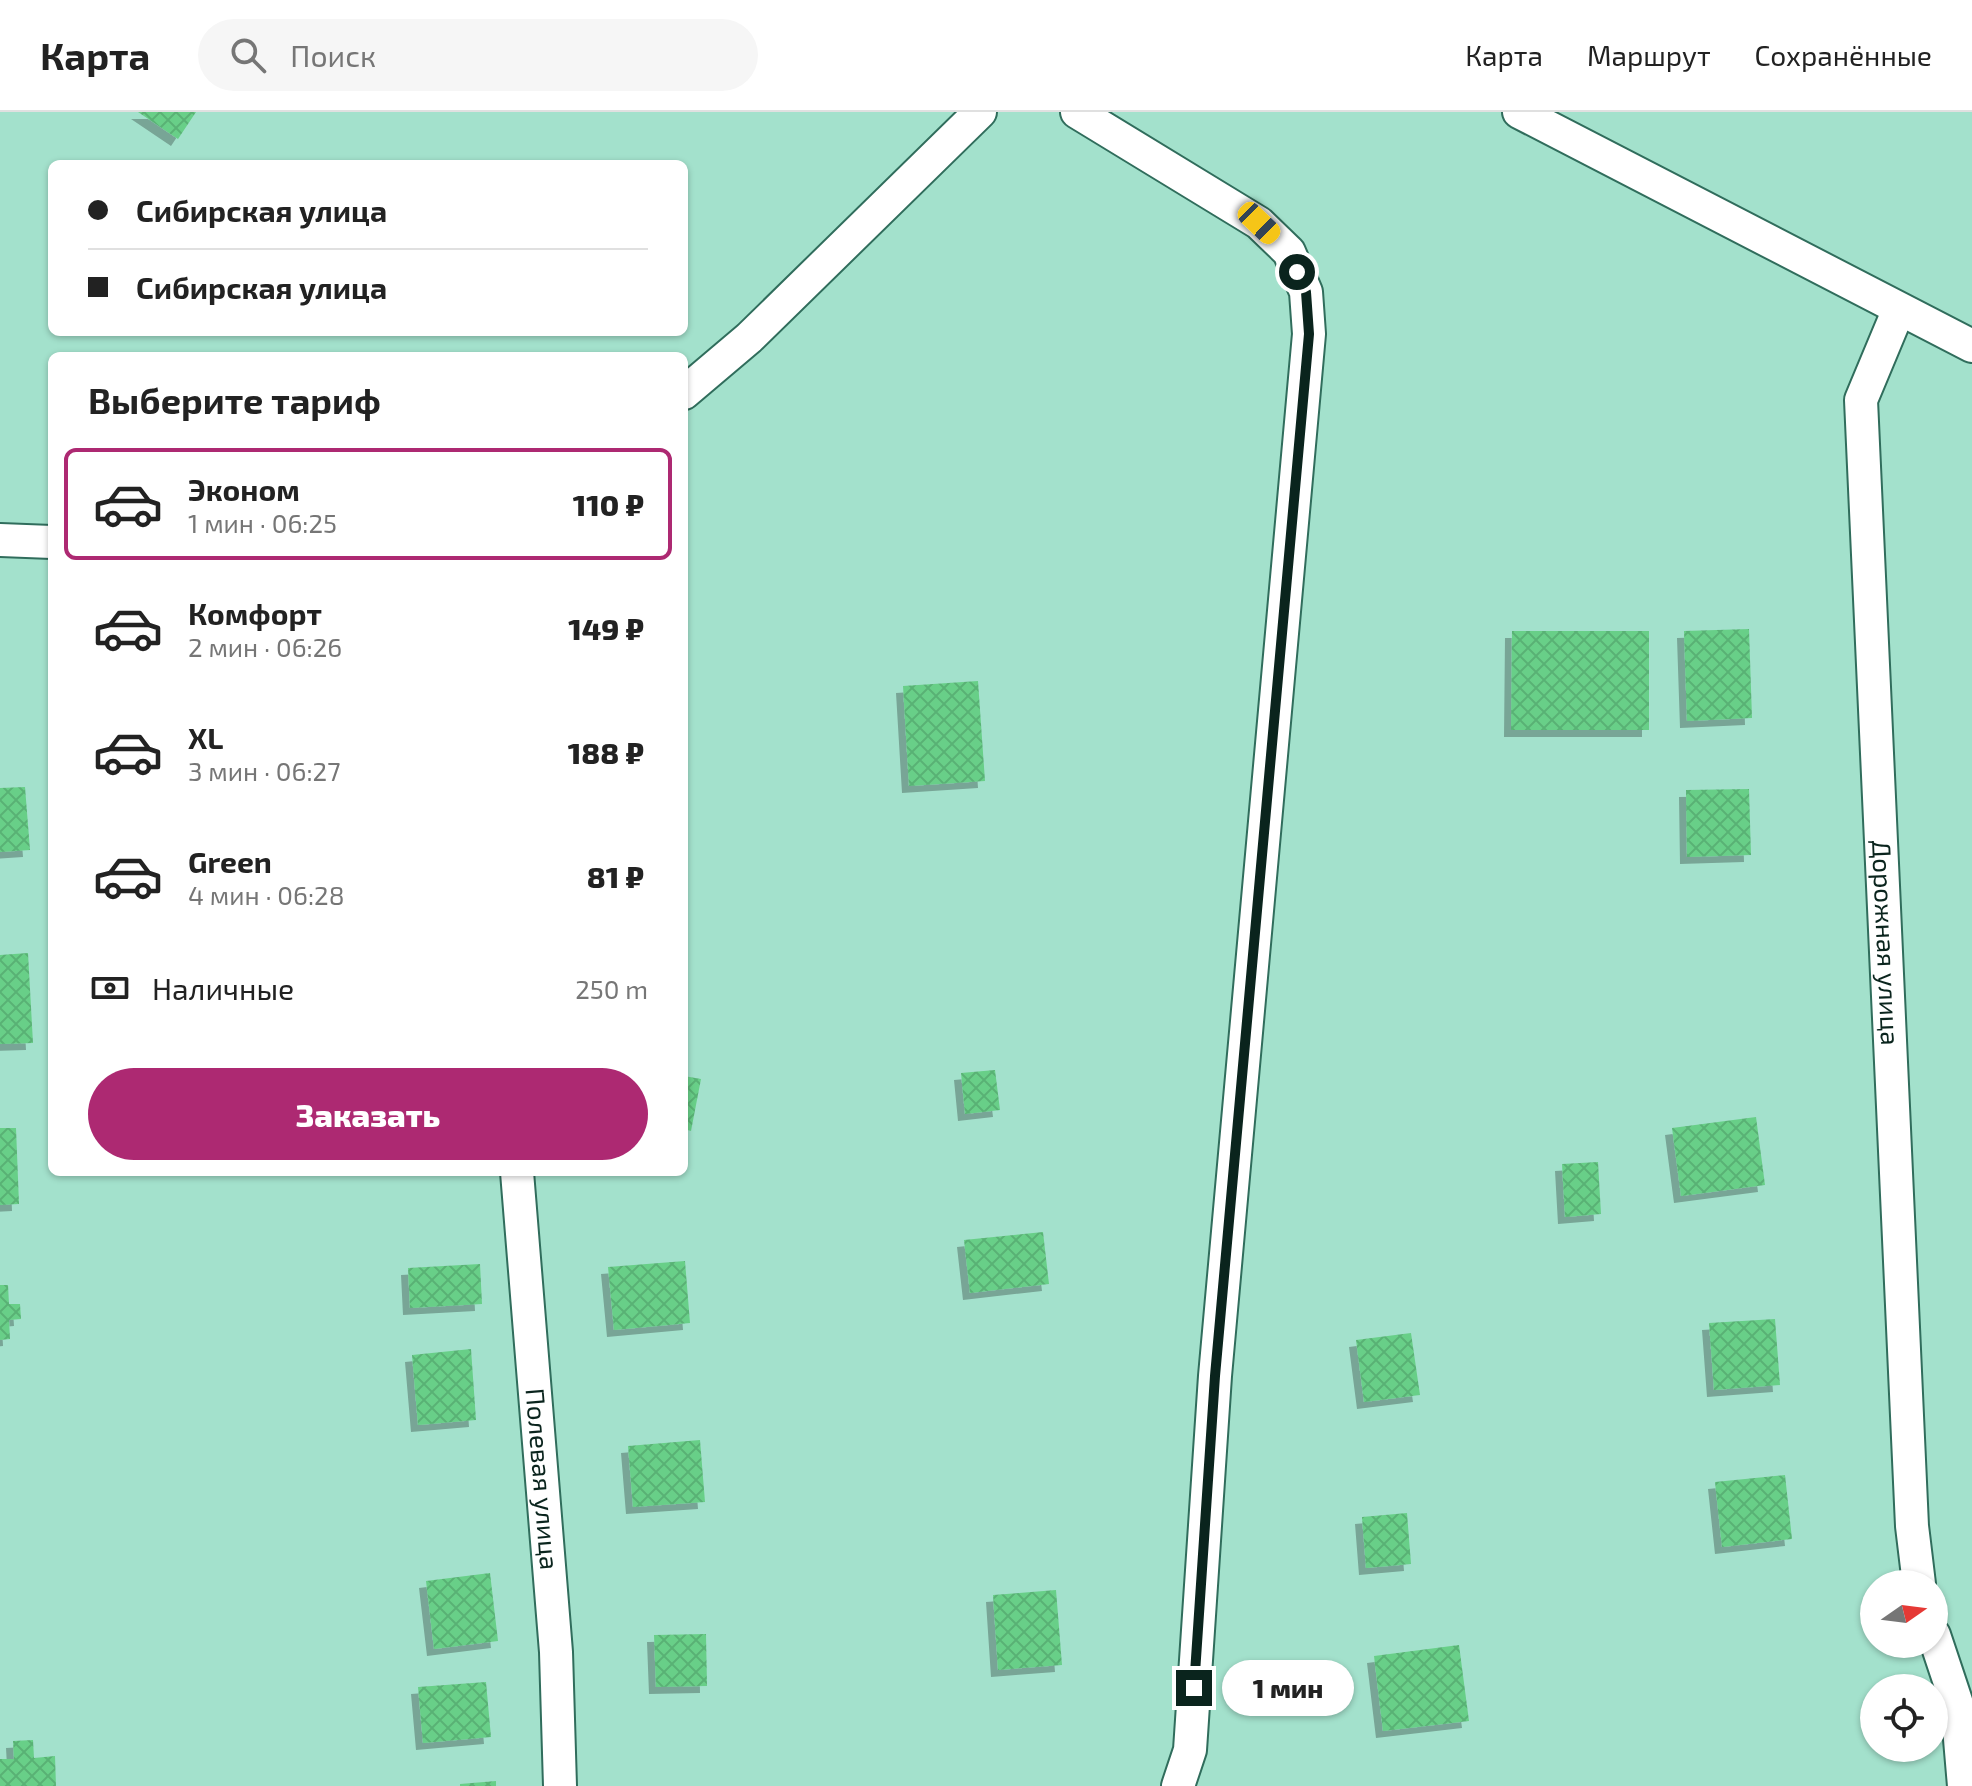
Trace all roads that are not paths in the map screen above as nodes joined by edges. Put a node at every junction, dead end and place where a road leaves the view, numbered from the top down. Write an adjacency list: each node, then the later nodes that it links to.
1 (980, 112): 6 (street)
2 (1077, 112): 13 (street)
3 (1519, 112): 4 (street)
4 (1899, 309): 5 (street); 10 (street, Дорожная улица)
5 (1972, 346)
6 (688, 390)
7 (0, 540): 8 (street)
8 (48, 542)
9 (517, 1176): 12 (street, Полевая улица)
10 (1917, 1570)
11 (1942, 1658): 14 (street)
12 (560, 1786)
13 (1178, 1786)
14 (1964, 1786)

